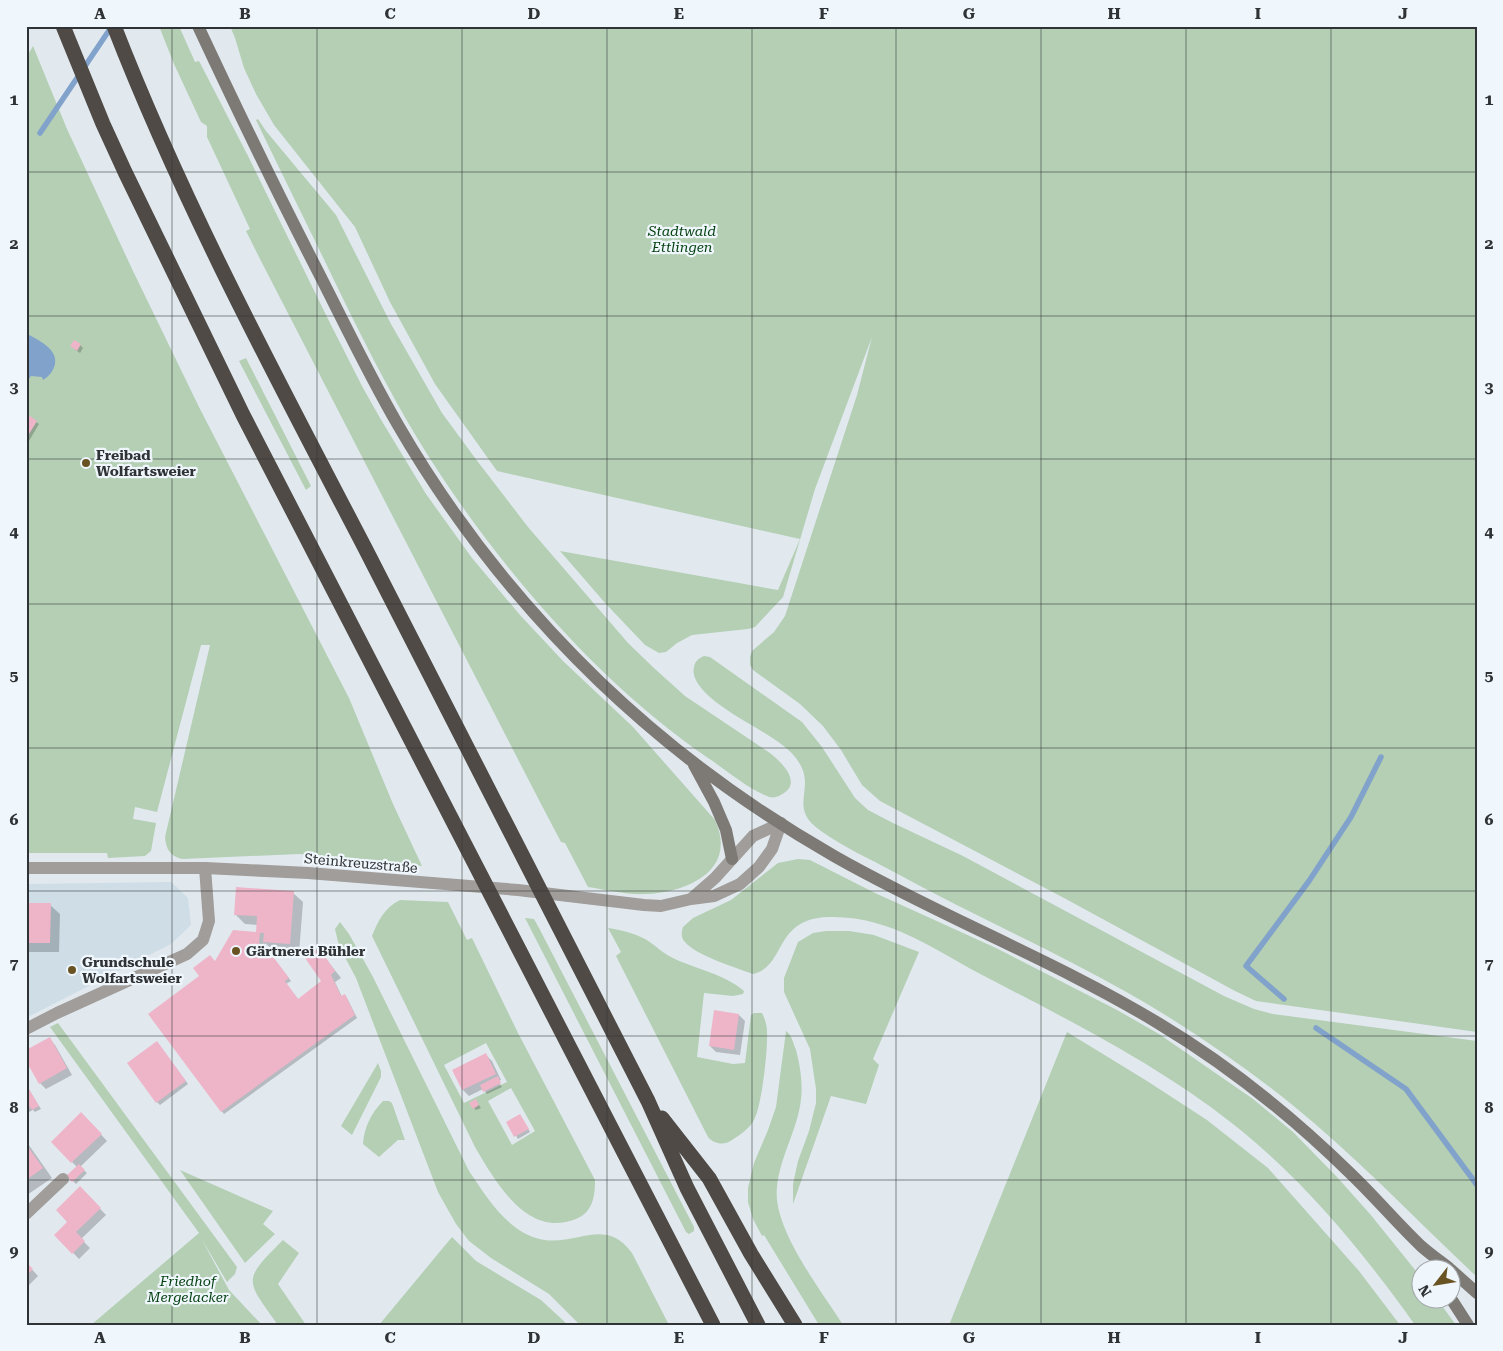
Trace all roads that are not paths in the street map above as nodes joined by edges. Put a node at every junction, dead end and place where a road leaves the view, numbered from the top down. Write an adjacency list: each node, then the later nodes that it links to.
1 (63, 26): 20 (highway)
2 (114, 26): 11 (highway)
3 (198, 26): 4 (main road)
4 (692, 760): 5 (main road); 6 (main road)
5 (781, 823): 6 (street, Steinkreuzstraße); 9 (street, Steinkreuzstraße); 14 (main road)
6 (732, 859): 9 (street, Steinkreuzstraße)
7 (26, 868): 8 (street, Steinkreuzstraße)
8 (205, 868): 9 (street, Steinkreuzstraße); 10 (street)
9 (691, 899)
10 (26, 1030)
11 (648, 1101): 21 (highway); 22 (highway)
12 (63, 1179): 13 (street)
13 (26, 1214)
14 (1421, 1246): 15 (main road); 16 (main road)
15 (1428, 1258)
16 (1436, 1258)
17 (1460, 1278): 18 (main road)
18 (1477, 1293)
19 (1457, 1308): 23 (main road)
20 (713, 1325)
21 (758, 1325)
22 (795, 1325)
23 (1468, 1325)

